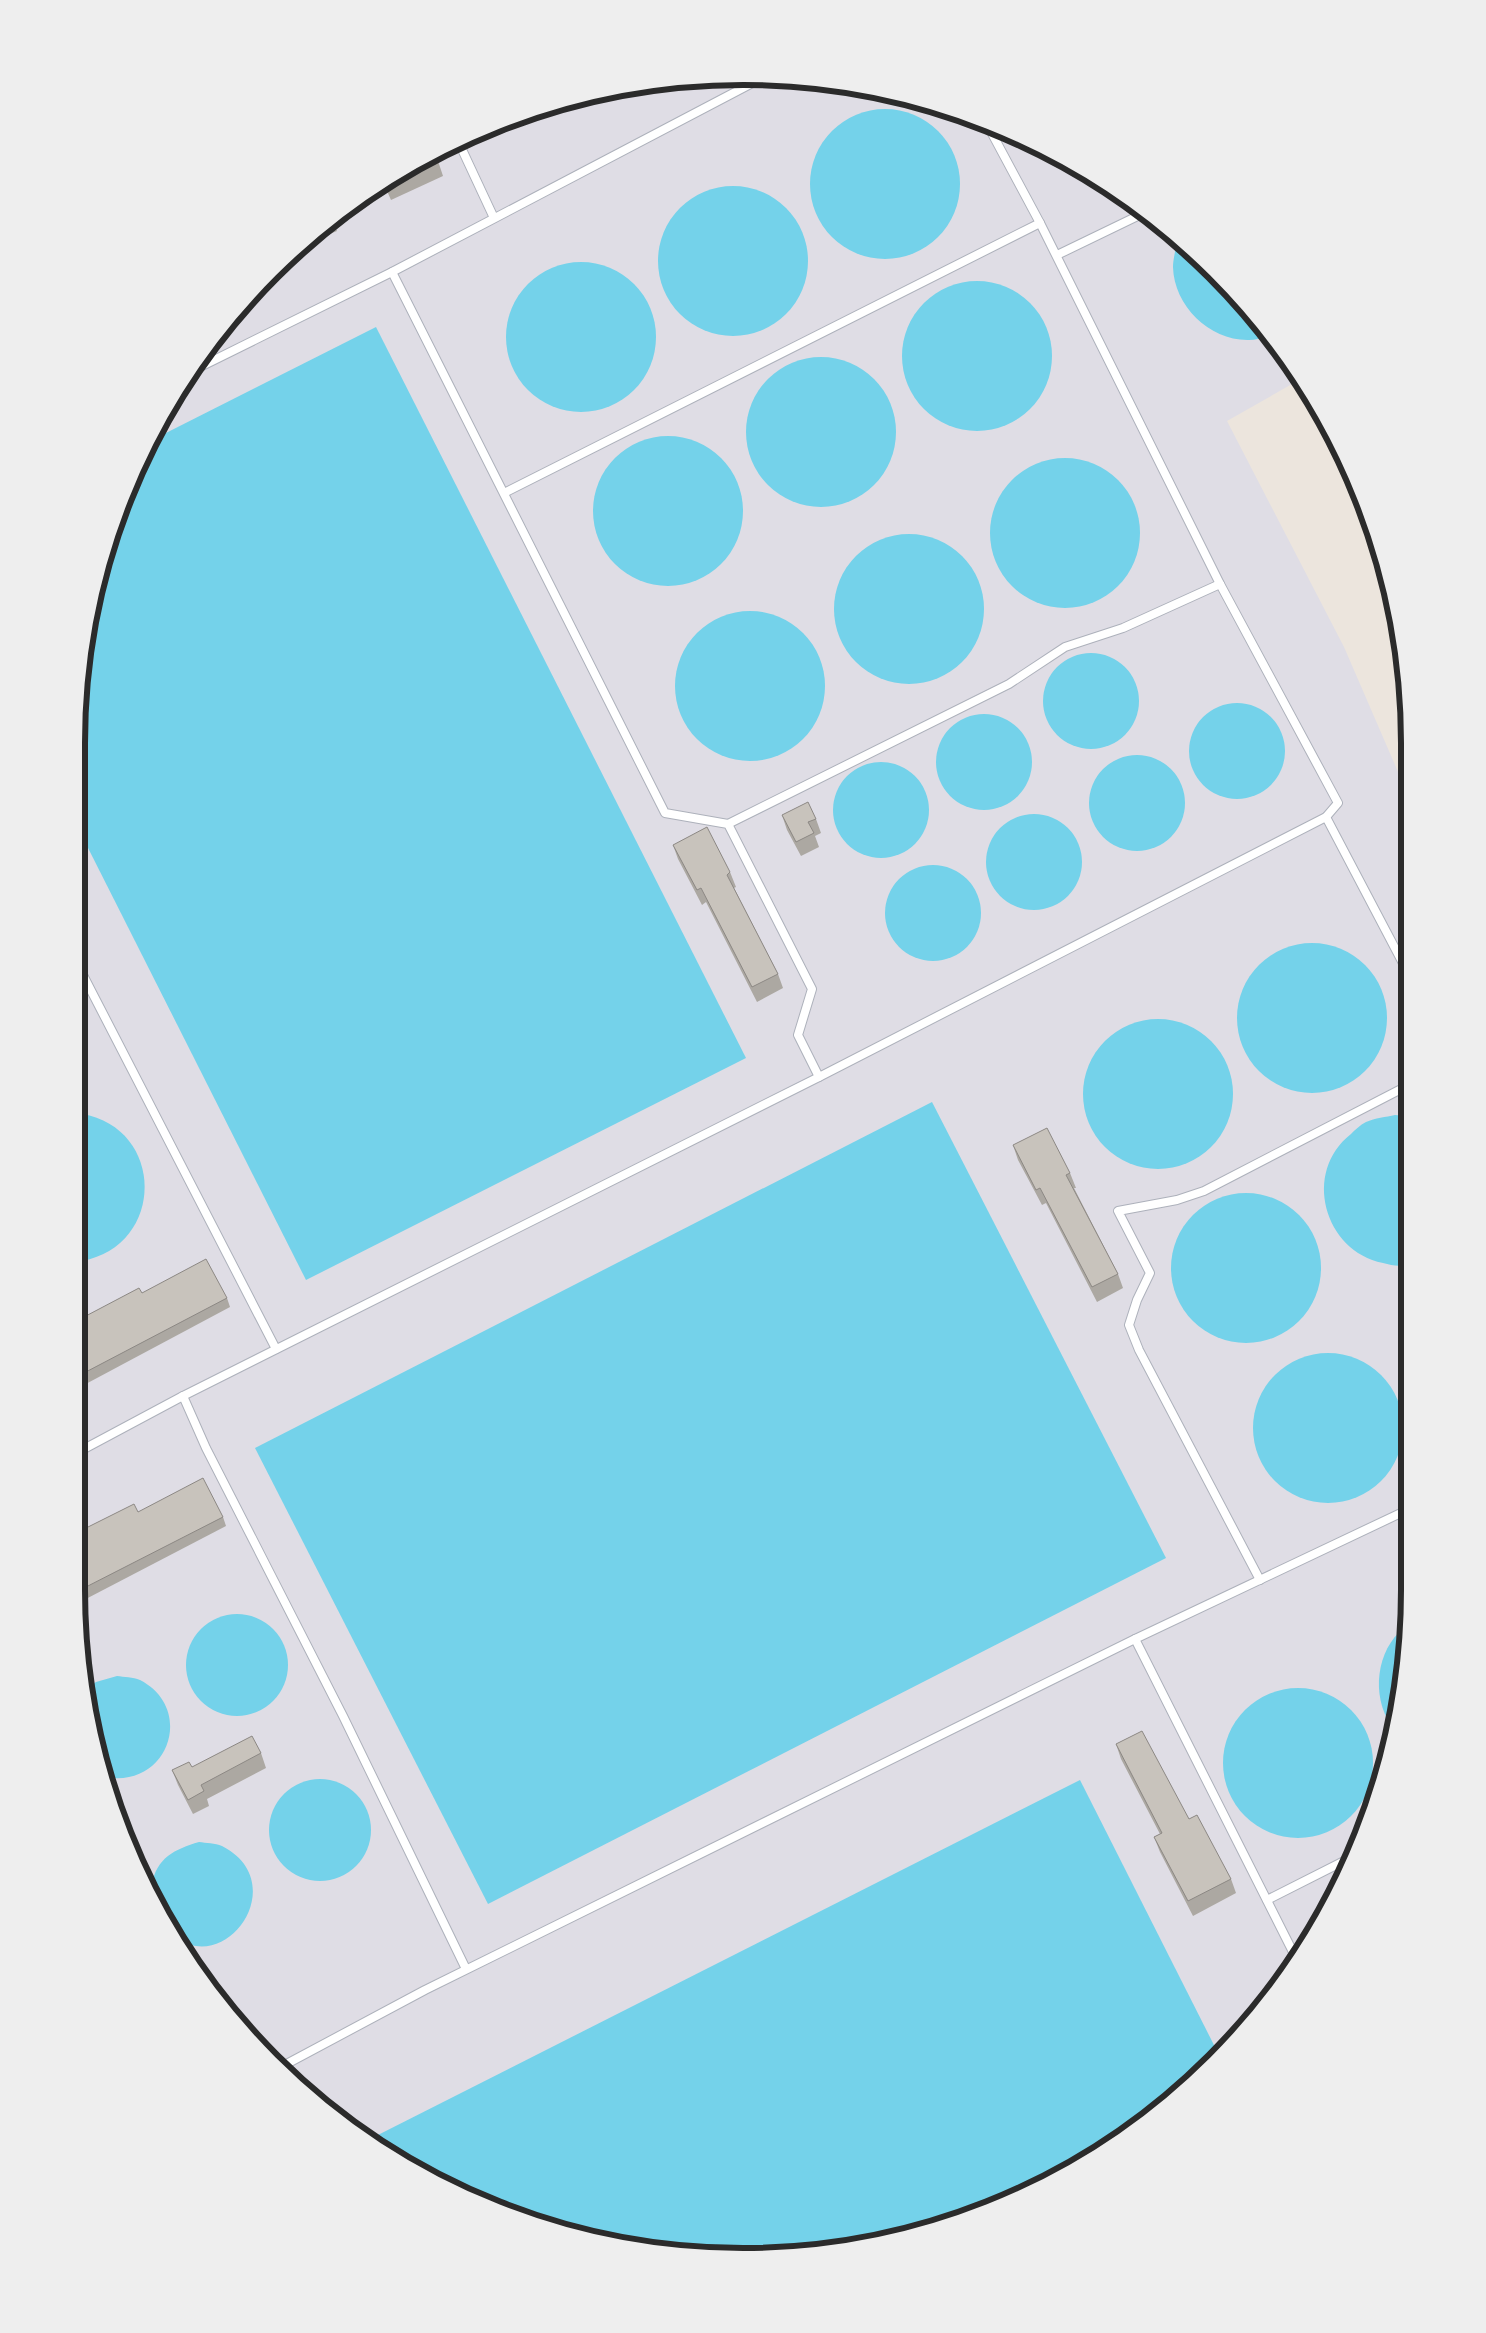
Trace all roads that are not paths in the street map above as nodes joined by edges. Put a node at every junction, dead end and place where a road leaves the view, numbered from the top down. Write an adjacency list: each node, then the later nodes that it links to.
1 (748, 85): 5 (lane)
2 (992, 134): 6 (lane)
3 (462, 149): 5 (lane)
4 (1137, 216): 7 (lane)
5 (494, 218): 8 (lane)
6 (1040, 223): 7 (lane); 10 (lane)
7 (1057, 255): 11 (lane)
8 (392, 272): 9 (lane); 10 (lane)
9 (205, 365)
10 (504, 493): 13 (lane)
11 (1220, 584): 12 (lane); 13 (lane)
12 (1326, 817): 14 (lane); 16 (lane)
13 (728, 824): 16 (lane)
14 (1401, 960)
15 (85, 979): 18 (lane)
16 (819, 1077): 18 (lane)
17 (1401, 1089): 22 (lane)
18 (276, 1349): 19 (lane)
19 (184, 1396): 20 (lane); 27 (lane)
20 (85, 1448)
21 (1401, 1513): 22 (lane)
22 (1260, 1580): 23 (lane)
23 (1135, 1639): 25 (lane); 27 (lane)
24 (1342, 1861): 25 (lane)
25 (1267, 1900): 26 (lane)
26 (1293, 1952)
27 (466, 1969): 28 (lane)
28 (287, 2064)

